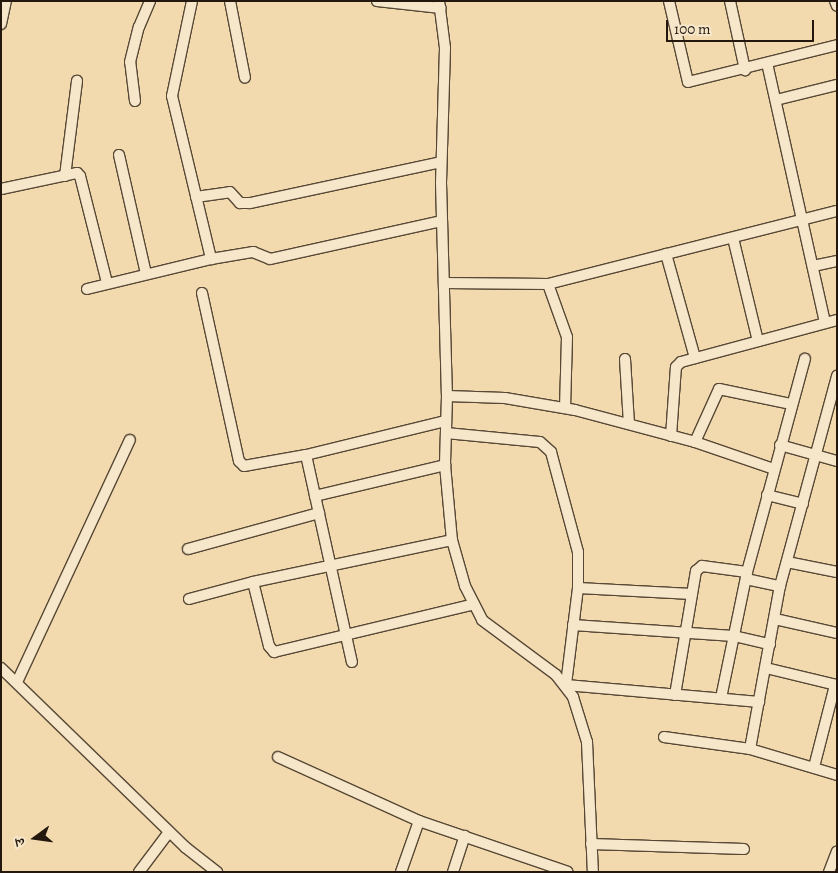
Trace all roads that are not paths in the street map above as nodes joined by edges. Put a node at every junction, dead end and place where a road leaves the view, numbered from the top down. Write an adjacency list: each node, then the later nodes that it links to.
1 (6, 1): 11 (street)
2 (150, 1): 19 (street)
3 (192, 1): 24 (street)
4 (230, 1): 15 (street)
5 (377, 1): 9 (street)
6 (669, 1): 14 (street)
7 (730, 1): 14 (street)
8 (835, 1): 10 (street)
9 (440, 5): 21 (street)
10 (837, 6)
11 (1, 24)
12 (837, 45): 13 (street)
13 (767, 63): 14 (street); 18 (street)
14 (745, 70)
15 (245, 78)
16 (77, 81): 22 (street)
17 (837, 85): 18 (street)
18 (776, 100): 26 (street)
19 (135, 101)
20 (118, 155): 33 (street)
21 (442, 162): 24 (street); 27 (street)
22 (64, 176): 23 (street); 34 (street)
23 (1, 189)
24 (196, 197): 30 (street)
25 (837, 211): 26 (street)
26 (803, 220): 28 (street); 32 (street)
27 (442, 221): 30 (street); 35 (street)
28 (732, 238): 29 (street); 41 (street)
29 (666, 254): 36 (street); 42 (street)
30 (211, 259): 33 (street)
31 (837, 261): 32 (street)
32 (813, 266): 40 (street)
33 (146, 274): 34 (street)
34 (107, 283): 37 (street)
35 (444, 283): 36 (street); 46 (street)
36 (548, 284): 49 (street)
37 (86, 289)
38 (202, 292): 57 (street)
39 (837, 320): 40 (street)
40 (825, 322): 41 (street)
41 (758, 341): 42 (street)
42 (695, 358): 53 (street)
43 (805, 359): 47 (street)
44 (625, 360): 51 (street)
45 (837, 376): 48 (street)
46 (447, 396): 49 (street); 50 (street)
47 (791, 404): 55 (street); 56 (street)
48 (833, 406): 58 (street)
49 (566, 408): 51 (street)
50 (446, 421): 52 (street); 57 (street)
51 (628, 424): 53 (street)
52 (446, 432): 60 (street); 74 (street)
53 (671, 436): 55 (street)
54 (130, 440): 88 (street)
55 (695, 442): 61 (street)
56 (780, 445): 58 (street); 61 (street)
57 (306, 455): 63 (street)
58 (816, 456): 59 (street); 64 (street)
59 (837, 461)
60 (445, 465): 63 (street); 66 (street)
61 (774, 469): 62 (street)
62 (767, 495): 64 (street); 71 (street)
63 (315, 496): 65 (street)
64 (803, 504): 68 (street)
65 (319, 513): 67 (street); 69 (street)
66 (452, 540): 69 (street); 77 (street)
67 (188, 549)
68 (787, 562): 70 (street); 73 (street)
69 (329, 566): 72 (street); 83 (street)
70 (837, 572)
71 (747, 576): 73 (street); 75 (street); 82 (street)
72 (253, 582): 76 (street); 83 (street)
73 (780, 586): 78 (street)
74 (578, 588): 75 (street); 79 (street)
75 (692, 594): 80 (street)
76 (189, 599)
77 (472, 605): 83 (street); 90 (street)
78 (775, 619): 81 (street); 84 (street)
79 (573, 625): 80 (street); 90 (street)
80 (686, 632): 82 (street); 91 (street)
81 (837, 633)
82 (734, 636): 84 (street); 92 (street)
83 (345, 638): 85 (street)
84 (770, 644): 87 (street)
85 (352, 662)
86 (1, 668): 88 (street)
87 (766, 668): 89 (street); 93 (street)
88 (17, 682): 100 (street)
89 (836, 685): 97 (street)
90 (566, 686): 91 (street); 102 (street)
91 (675, 695): 92 (street)
92 (721, 698): 93 (street)
93 (760, 702): 95 (street)
94 (664, 737): 95 (street)
95 (750, 749): 97 (street)
96 (278, 757): 99 (street)
97 (814, 767): 98 (street)
98 (837, 775)
99 (419, 821): 101 (street); 107 (street)
100 (169, 832): 105 (street); 106 (street)
101 (465, 836): 108 (street); 109 (street)
102 (591, 844): 103 (street); 110 (street)
103 (744, 849)
104 (837, 851): 111 (street)
105 (139, 872)
106 (216, 872)
107 (401, 872)
108 (452, 872)
109 (568, 872)
110 (593, 872)
111 (829, 872)

